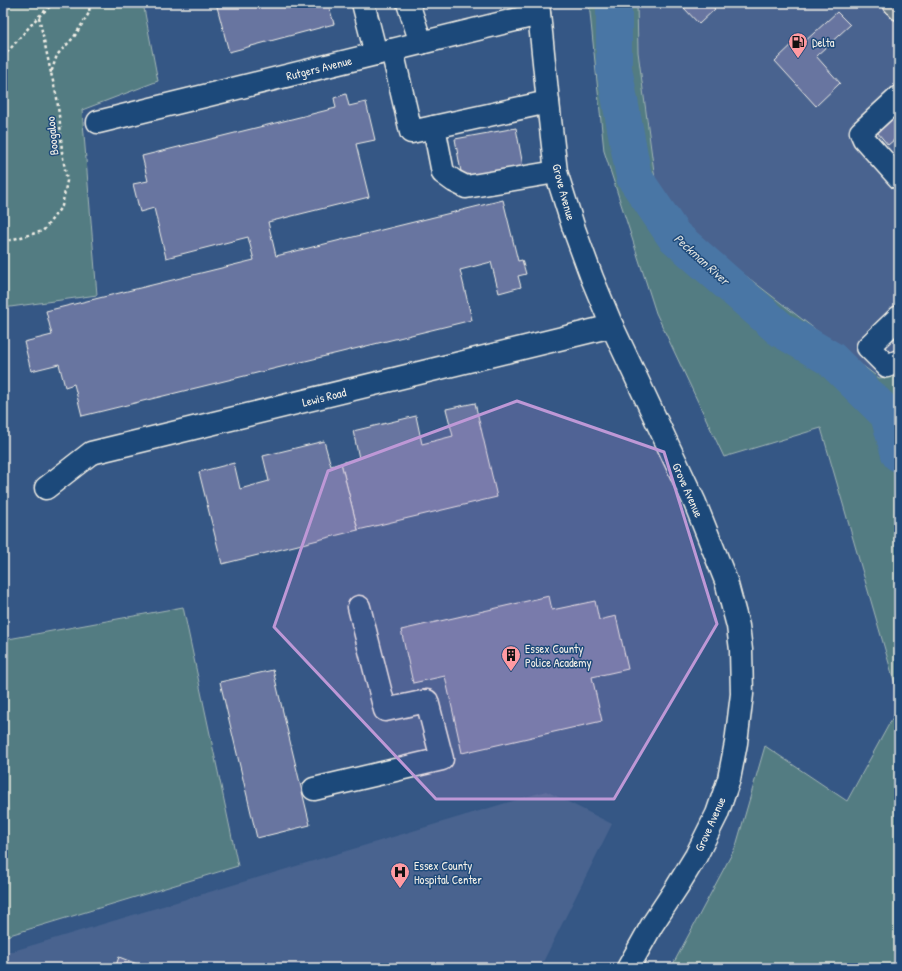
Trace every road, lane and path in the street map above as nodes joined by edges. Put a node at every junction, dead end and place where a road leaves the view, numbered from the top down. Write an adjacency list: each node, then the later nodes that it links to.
1 (54, 3): 8 (path)
2 (90, 3): 12 (path)
3 (363, 3): 10 (street)
4 (408, 3): 9 (street)
5 (894, 3): 7 (main road)
6 (538, 9): 9 (street, Rutgers Avenue); 14 (street, Grove Avenue)
7 (899, 9)
8 (38, 17): 11 (path); 12 (path, Boogaloo)
9 (420, 43): 10 (street, Rutgers Avenue)
10 (384, 52): 15 (street, Rutgers Avenue); 16 (street)
11 (3, 57)
12 (51, 73): 19 (path, Boogaloo)
13 (899, 97): 18 (street)
14 (548, 102): 16 (street); 17 (street, Grove Avenue)
15 (98, 122)
16 (434, 127): 17 (street)
17 (556, 172): 21 (street, Grove Avenue)
18 (899, 178)
19 (3, 242)
20 (899, 318): 22 (street)
21 (612, 326): 23 (street, Lewis Road); 26 (street, Grove Avenue)
22 (899, 361)
23 (46, 488)
24 (359, 607): 25 (street)
25 (314, 789)
26 (628, 968)

